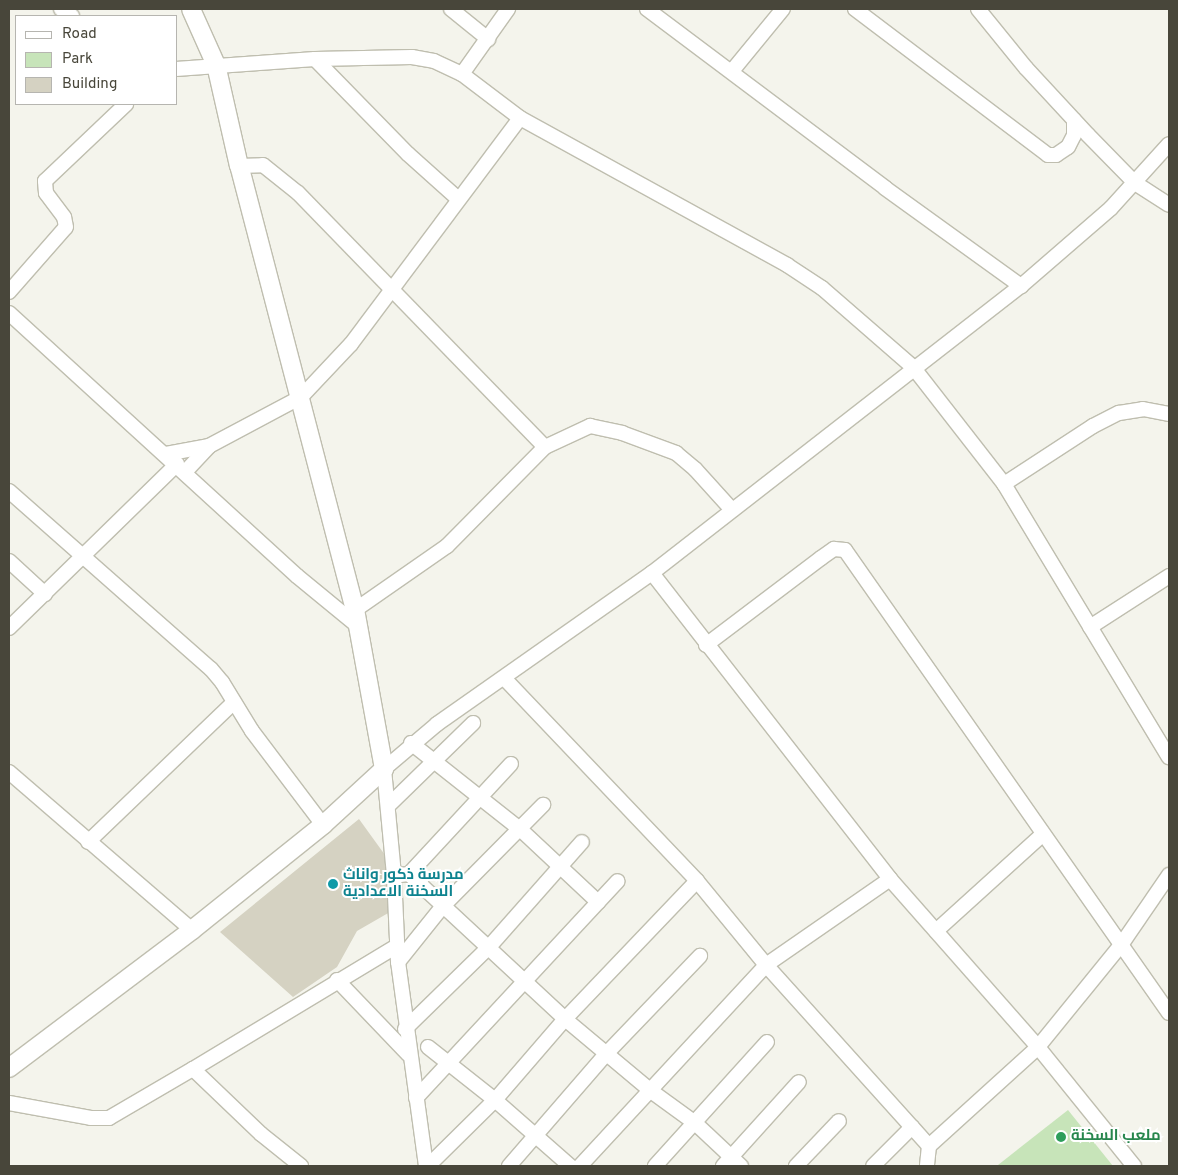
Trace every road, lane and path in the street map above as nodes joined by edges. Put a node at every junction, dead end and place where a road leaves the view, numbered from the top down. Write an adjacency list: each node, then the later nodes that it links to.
1 (191, 9): 10 (street)
2 (451, 9): 8 (street)
3 (508, 9): 8 (street)
4 (647, 9): 12 (street)
5 (783, 9): 12 (street)
6 (855, 9): 16 (street)
7 (978, 9): 16 (street)
8 (488, 38): 13 (street)
9 (315, 59): 10 (street); 13 (street); 20 (street)
10 (216, 65): 11 (street); 18 (street)
11 (178, 69)
12 (732, 71): 22 (street)
13 (462, 74): 15 (street)
14 (125, 105): 24 (street)
15 (520, 118): 20 (street); 26 (street)
16 (1074, 120): 19 (street)
17 (1169, 144): 19 (street)
18 (239, 166): 23 (street); 27 (street)
19 (1135, 183): 21 (street); 22 (street)
20 (458, 198): 23 (street)
21 (1169, 205)
22 (1021, 286): 26 (street)
23 (391, 287): 27 (street); 30 (street)
24 (9, 292)
25 (9, 313): 31 (street)
26 (913, 368): 33 (street); 35 (street)
27 (301, 397): 29 (street); 41 (street)
28 (1169, 414): 33 (street)
29 (209, 446): 31 (street); 32 (street)
30 (545, 446): 35 (street); 41 (street)
31 (166, 454): 32 (street)
32 (181, 468): 36 (street); 42 (street)
33 (1004, 484): 43 (street)
34 (9, 491): 36 (street)
35 (732, 510): 38 (street)
36 (84, 557): 40 (street); 47 (street)
37 (9, 561): 40 (street)
38 (652, 573): 45 (street); 46 (street)
39 (1169, 576): 43 (street)
40 (45, 594): 44 (street)
41 (355, 610): 42 (street)
42 (359, 627): 53 (street)
43 (1090, 627): 50 (street)
44 (9, 628)
45 (706, 644): 60 (street); 67 (street)
46 (504, 678): 49 (street); 69 (street)
47 (234, 702): 58 (street); 61 (street)
48 (473, 722): 51 (street)
49 (411, 743): 51 (street); 53 (street)
50 (1169, 756)
51 (433, 761): 55 (street); 57 (street)
52 (511, 764): 55 (street)
53 (384, 769): 57 (street); 58 (street)
54 (10, 774): 61 (street)
55 (477, 798): 59 (street); 64 (street)
56 (543, 805): 59 (street)
57 (388, 806): 66 (street)
58 (323, 825): 72 (street)
59 (520, 829): 63 (street); 71 (street)
60 (1042, 835): 73 (street); 74 (street)
61 (88, 842): 72 (street)
62 (582, 842): 63 (street)
63 (560, 866): 70 (street); 76 (street)
64 (409, 874): 66 (street); 71 (street)
65 (1169, 875): 74 (street)
66 (394, 876): 75 (street)
67 (890, 878): 73 (street); 79 (street)
68 (618, 881): 70 (street)
69 (697, 881): 79 (street); 83 (street)
70 (598, 902): 81 (street)
71 (442, 907): 76 (street); 78 (street)
72 (192, 930): 91 (street)
73 (936, 931): 87 (street)
74 (1121, 945): 82 (street); 87 (street)
75 (397, 946): 78 (street); 80 (street)
76 (489, 947): 81 (street); 84 (street)
77 (700, 956): 89 (street)
78 (398, 962): 84 (street)
79 (766, 965): 94 (street); 100 (street)
80 (337, 980): 88 (street); 92 (street)
81 (524, 981): 83 (street); 90 (street)
82 (1169, 1013)
83 (565, 1019): 89 (street); 96 (street)
84 (405, 1029): 88 (street)
85 (767, 1042): 99 (street)
86 (428, 1047): 90 (street)
87 (1038, 1047): 102 (street); 113 (street)
88 (408, 1054): 95 (street)
89 (606, 1054): 94 (street); 101 (street)
90 (448, 1062): 95 (street); 96 (street)
91 (9, 1068)
92 (193, 1070): 97 (street); 104 (street)
93 (799, 1082): 103 (street)
94 (651, 1092): 99 (street); 108 (street)
95 (416, 1098): 105 (street)
96 (495, 1100): 101 (street); 105 (street)
97 (9, 1103)
98 (840, 1121): 110 (street)
99 (695, 1123): 103 (street); 109 (street)
100 (912, 1127): 102 (street); 111 (street)
101 (536, 1137): 106 (street); 107 (street)
102 (929, 1146): 112 (street)
103 (731, 1163)
104 (301, 1166)
105 (427, 1166)
106 (509, 1166)
107 (570, 1166)
108 (580, 1166)
109 (655, 1166)
110 (796, 1166)
111 (873, 1166)
112 (928, 1166)
113 (1134, 1166)

